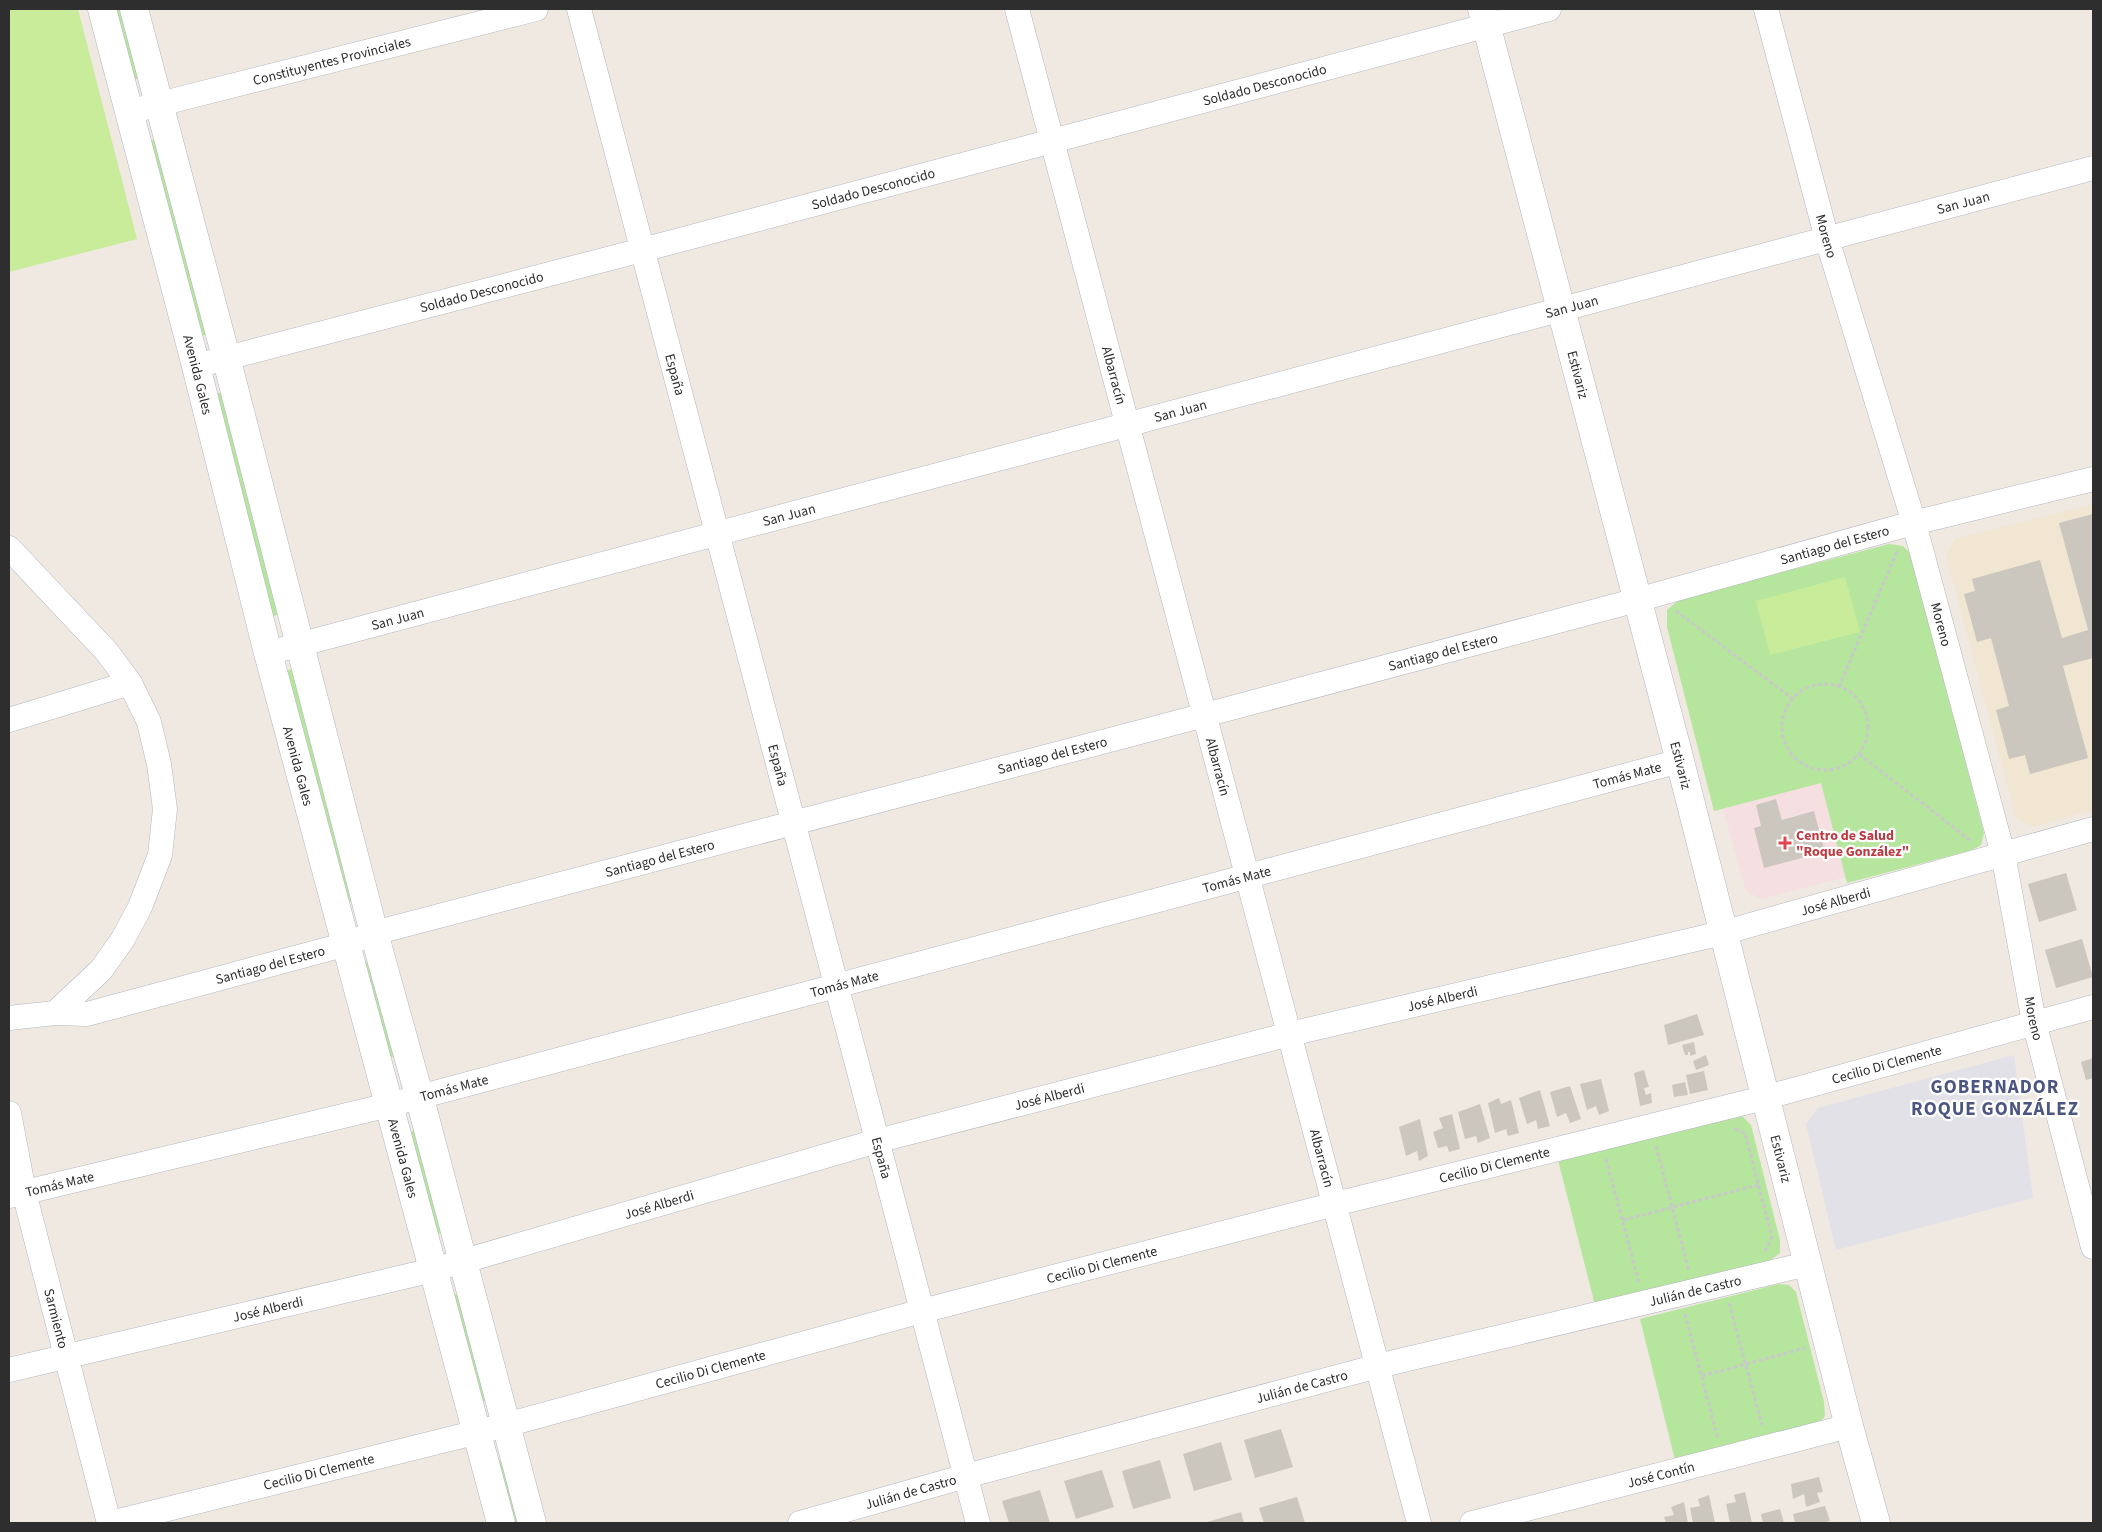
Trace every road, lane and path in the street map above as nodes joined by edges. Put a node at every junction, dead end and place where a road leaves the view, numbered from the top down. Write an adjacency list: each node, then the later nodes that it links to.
1 (102, 9): 10 (street, Avenida Gales)
2 (134, 9): 9 (street)
3 (536, 9): 9 (street, Constituyentes Provinciales)
4 (579, 9): 14 (street, España)
5 (1017, 9): 11 (street, Albarracín)
6 (1549, 9): 8 (street, Soldado Desconocido)
7 (1766, 9): 13 (street, Moreno)
8 (1484, 17): 11 (street, Soldado Desconocido); 15 (street, Estivariz)
9 (159, 104): 10 (street, Constituyentes Provinciales); 16 (street)
10 (128, 112): 17 (street, Avenida Gales)
11 (1052, 141): 14 (street, Soldado Desconocido); 18 (street, Albarracín)
12 (2093, 168): 13 (street, San Juan)
13 (1827, 239): 15 (street, San Juan); 20 (street, Moreno)
14 (642, 250): 16 (street, Soldado Desconocido); 21 (street, España)
15 (1560, 311): 18 (street, San Juan); 23 (street, Estivariz)
16 (226, 357): 17 (street, Soldado Desconocido); 24 (street)
17 (196, 366): 25 (street, Avenida Gales)
18 (1128, 425): 21 (street, San Juan); 29 (street, Albarracín)
19 (2093, 479): 20 (street, Santiago del Estero)
20 (1911, 524): 23 (street, Santiago del Estero); 27 (path); 35 (street, Moreno)
21 (718, 534): 24 (street, San Juan); 33 (street, España)
22 (9, 548): 26 (street)
23 (1645, 597): 28 (path); 29 (street, Santiago del Estero); 32 (street, Estivariz)
24 (299, 643): 25 (street, San Juan); 37 (street)
25 (268, 652): 39 (street, Avenida Gales)
26 (130, 683): 30 (street); 42 (street)
27 (1839, 687): 28 (path); 31 (path)
28 (1793, 699): 31 (path)
29 (1205, 715): 33 (street, Santiago del Estero); 36 (street, Albarracín)
30 (9, 720)
31 (1859, 754): 35 (path)
32 (1680, 761): 36 (street, Tomás Mate); 38 (street, Estivariz)
33 (794, 824): 37 (street, Santiago del Estero); 40 (street, España)
34 (2093, 829): 35 (street, José Alberdi)
35 (1997, 855): 38 (street, José Alberdi); 44 (street, Moreno)
36 (1248, 876): 40 (street, Tomás Mate); 45 (street, Albarracín)
37 (374, 933): 39 (street, Santiago del Estero); 46 (street)
38 (1722, 933): 45 (street, José Alberdi); 47 (street, Estivariz)
39 (347, 944): 42 (street, Santiago del Estero); 48 (street, Avenida Gales)
40 (836, 985): 46 (street, Tomás Mate); 51 (street, España)
41 (2093, 1007): 44 (street, Cecilio Di Clemente)
42 (55, 1013): 43 (street, Santiago del Estero)
43 (9, 1018)
44 (2034, 1022): 47 (street, Cecilio Di Clemente); 63 (street, Moreno)
45 (1290, 1034): 51 (street, José Alberdi); 60 (street, Albarracín)
46 (419, 1095): 48 (street, Tomás Mate); 64 (street)
47 (1764, 1098): 60 (street, Cecilio Di Clemente); 65 (street, Estivariz)
48 (389, 1105): 59 (street, Tomás Mate); 66 (street, Avenida Gales)
49 (9, 1113): 59 (street, Sarmiento)
50 (1729, 1126): 58 (path)
51 (877, 1141): 64 (street, José Alberdi); 71 (street, España)
52 (1665, 1143): 53 (path)
53 (1655, 1146): 54 (path); 61 (path)
54 (1647, 1148)
55 (1614, 1156): 56 (path)
56 (1606, 1158): 57 (path); 62 (path)
57 (1598, 1161)
58 (1758, 1185): 61 (path); 68 (path)
59 (16, 1194): 77 (street, Sarmiento)
60 (1334, 1204): 71 (street, Cecilio Di Clemente); 80 (street, Albarracín)
61 (1672, 1207): 62 (path); 67 (path)
62 (1622, 1220): 69 (path)
63 (2093, 1247)
64 (462, 1261): 66 (street, José Alberdi); 83 (street)
65 (1807, 1264): 68 (street, Julián de Castro); 84 (street, Estivariz)
66 (434, 1270): 77 (street, José Alberdi); 86 (street, Avenida Gales)
67 (1689, 1271)
68 (1771, 1272): 80 (street, Julián de Castro)
69 (1640, 1284)
70 (1720, 1304): 79 (path)
71 (922, 1311): 83 (street, Cecilio Di Clemente); 90 (street, España)
72 (1694, 1311): 73 (path)
73 (1685, 1314): 74 (path); 82 (path)
74 (1676, 1316)
75 (1804, 1340): 76 (path)
76 (1806, 1348): 78 (path); 79 (path)
77 (66, 1356): 81 (street, José Alberdi); 91 (street, Sarmiento)
78 (1808, 1357)
79 (1746, 1364): 82 (path); 85 (path)
80 (1378, 1366): 90 (street, Julián de Castro); 96 (street, Albarracín)
81 (9, 1370)
82 (1702, 1376): 88 (path)
83 (506, 1425): 86 (street, Cecilio Di Clemente); 93 (street)
84 (1849, 1426): 97 (street, José Contín); 98 (street, Estivariz)
85 (1763, 1428)
86 (478, 1431): 91 (street, Cecilio Di Clemente); 92 (street, Avenida Gales)
87 (1727, 1437): 88 (path)
88 (1718, 1439): 89 (path)
89 (1710, 1441)
90 (966, 1476): 94 (street, Julián de Castro); 95 (street, España)
91 (110, 1523)
92 (501, 1523)
93 (532, 1523)
94 (800, 1523)
95 (978, 1523)
96 (1420, 1523)
97 (1472, 1523)
98 (1876, 1523)

